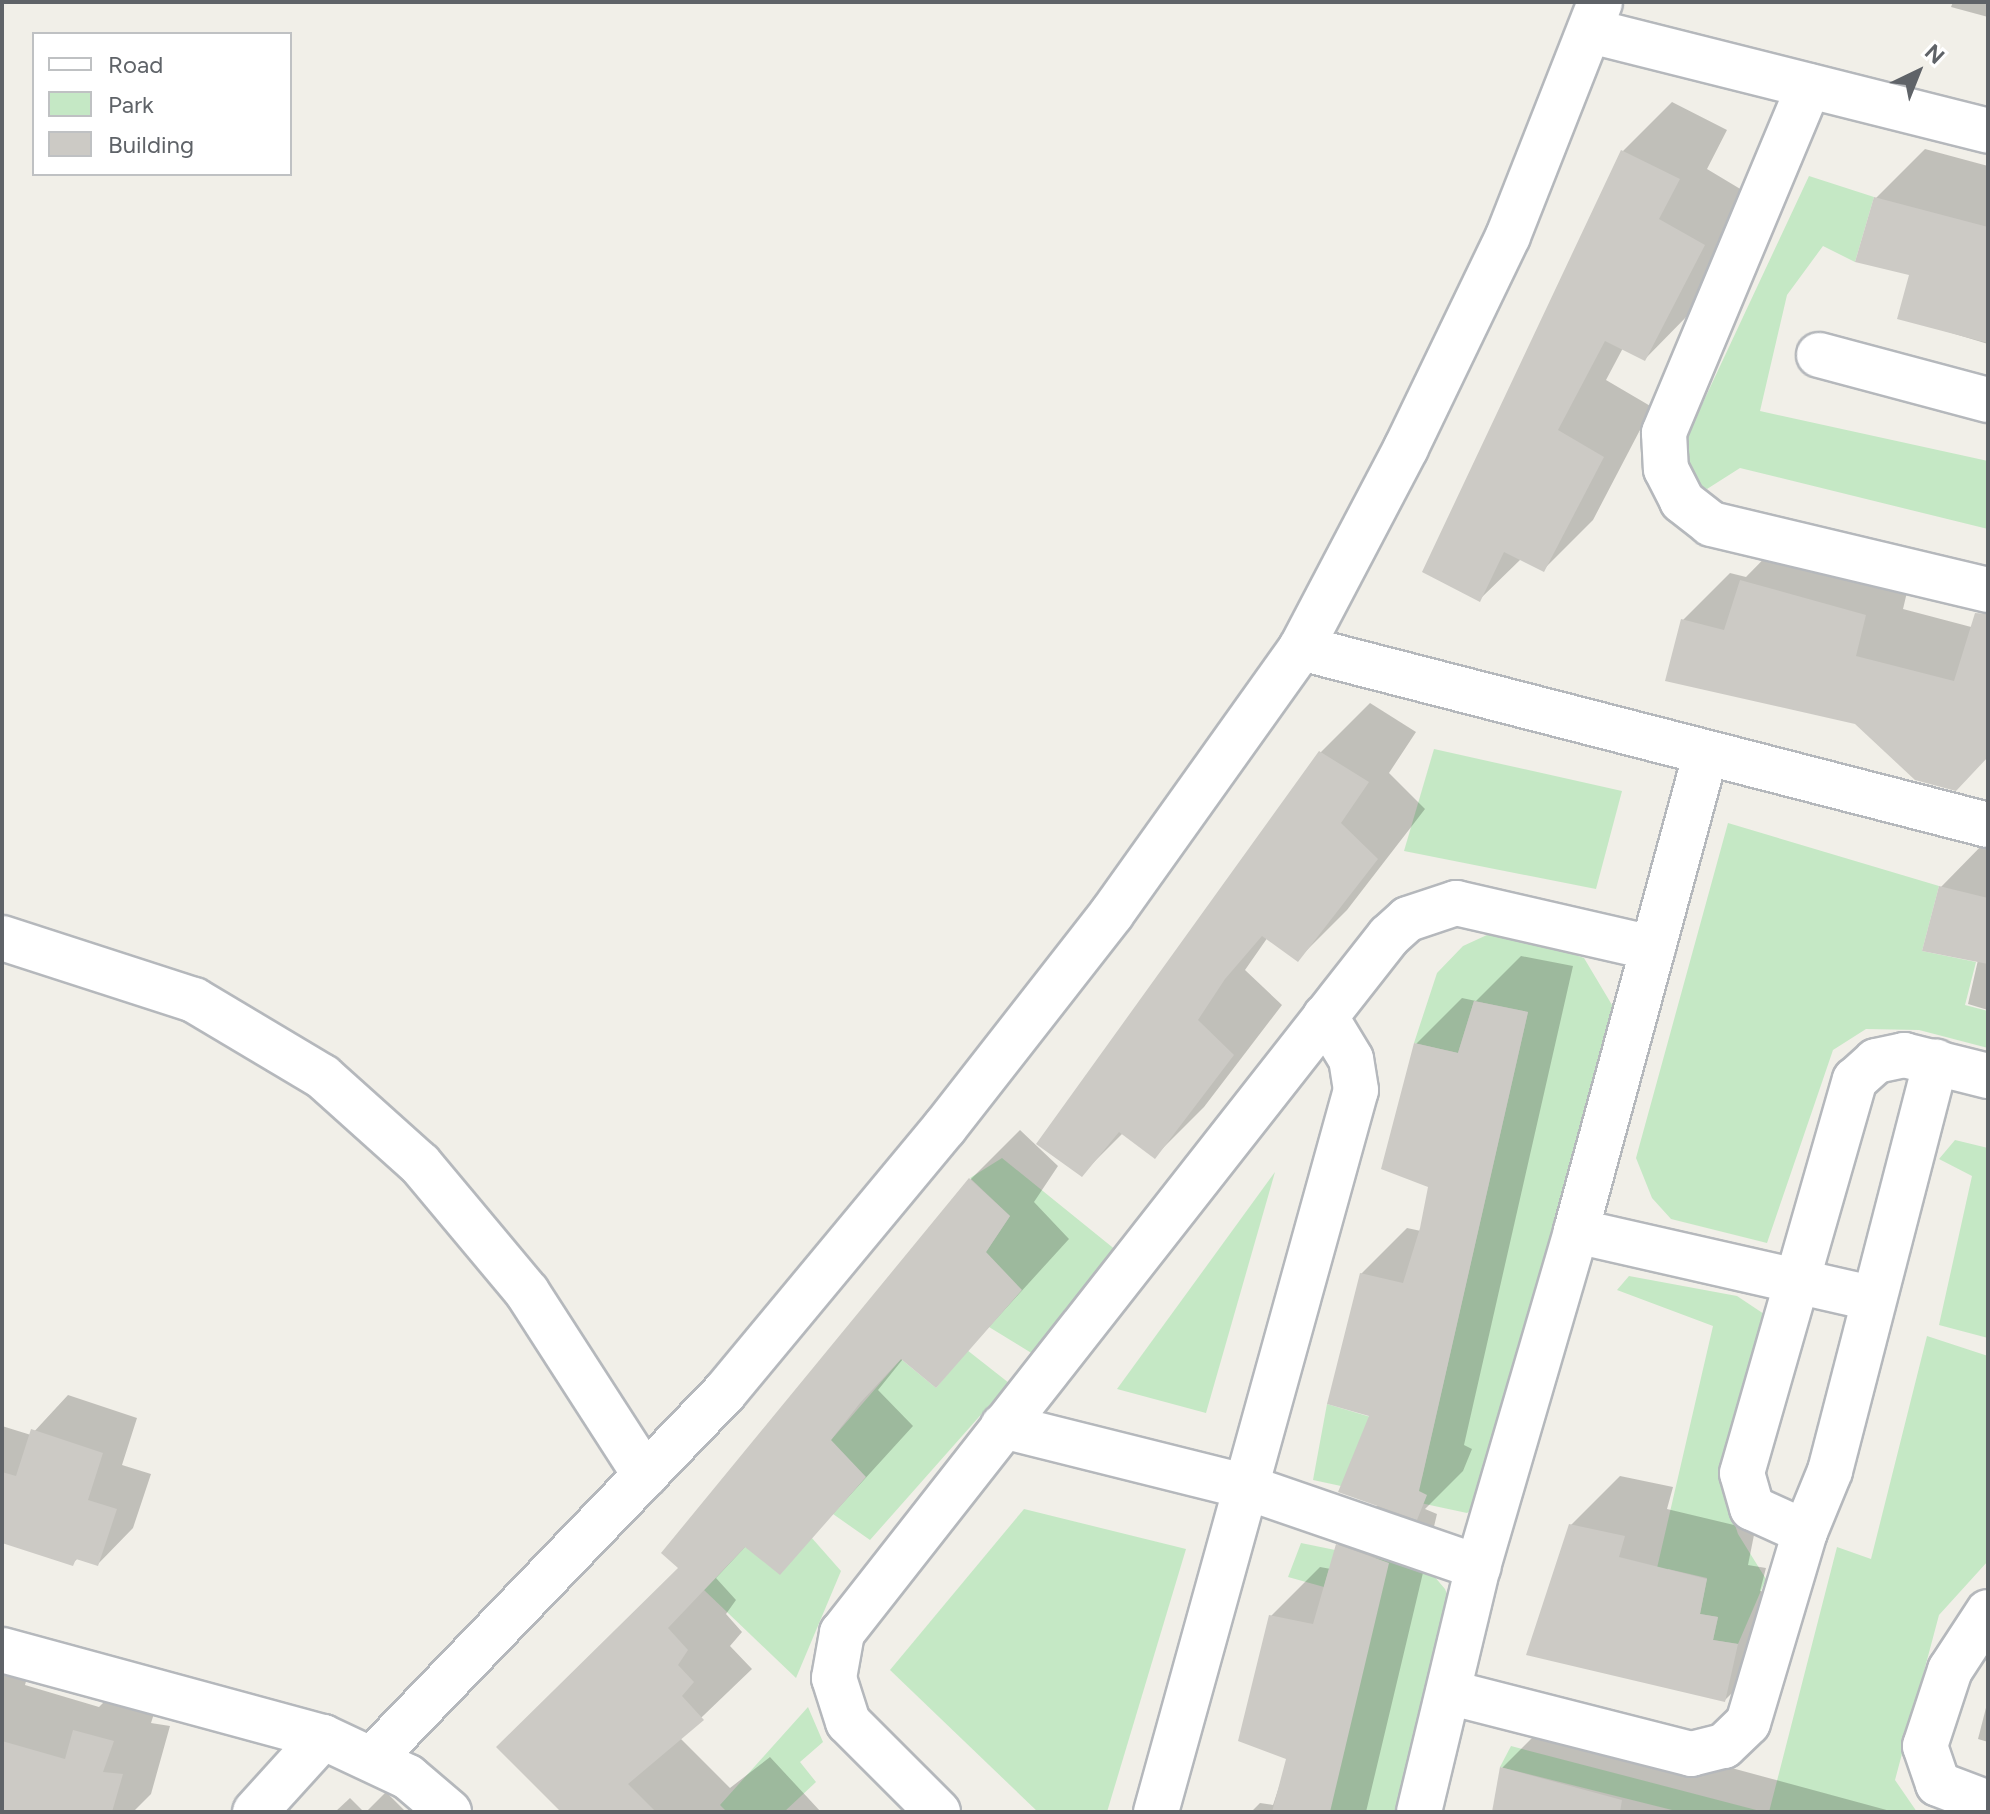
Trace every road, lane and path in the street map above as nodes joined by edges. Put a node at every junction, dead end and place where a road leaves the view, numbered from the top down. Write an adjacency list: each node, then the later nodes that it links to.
1 (1596, 16): 2 (street); 7 (street)
2 (1809, 86): 3 (street); 6 (street)
3 (1988, 131)
4 (1819, 355): 5 (street)
5 (1988, 400)
6 (1988, 590)
7 (1301, 648): 8 (street); 19 (street)
8 (1705, 756): 9 (street); 11 (street)
9 (1988, 825)
10 (2, 938): 19 (street)
11 (1653, 948): 12 (street); 15 (street)
12 (1325, 1016): 18 (street); 20 (street)
13 (1936, 1062): 14 (street); 16 (street); 17 (street)
14 (1988, 1076)
15 (1576, 1231): 16 (street); 22 (street)
16 (1794, 1279): 17 (street); 21 (street)
17 (1871, 1298): 21 (street)
18 (1003, 1426): 20 (street); 31 (street)
19 (645, 1475): 27 (street)
20 (1243, 1486): 22 (street); 32 (street)
21 (1805, 1532): 25 (street)
22 (1478, 1567): 25 (street)
23 (1988, 1612): 28 (street)
24 (2, 1650): 26 (street)
25 (1452, 1693): 33 (street)
26 (323, 1737): 27 (street); 29 (street)
27 (374, 1757): 30 (street)
28 (1988, 1803)
29 (255, 1812)
30 (449, 1812)
31 (938, 1812)
32 (1156, 1812)
33 (1419, 1812)

